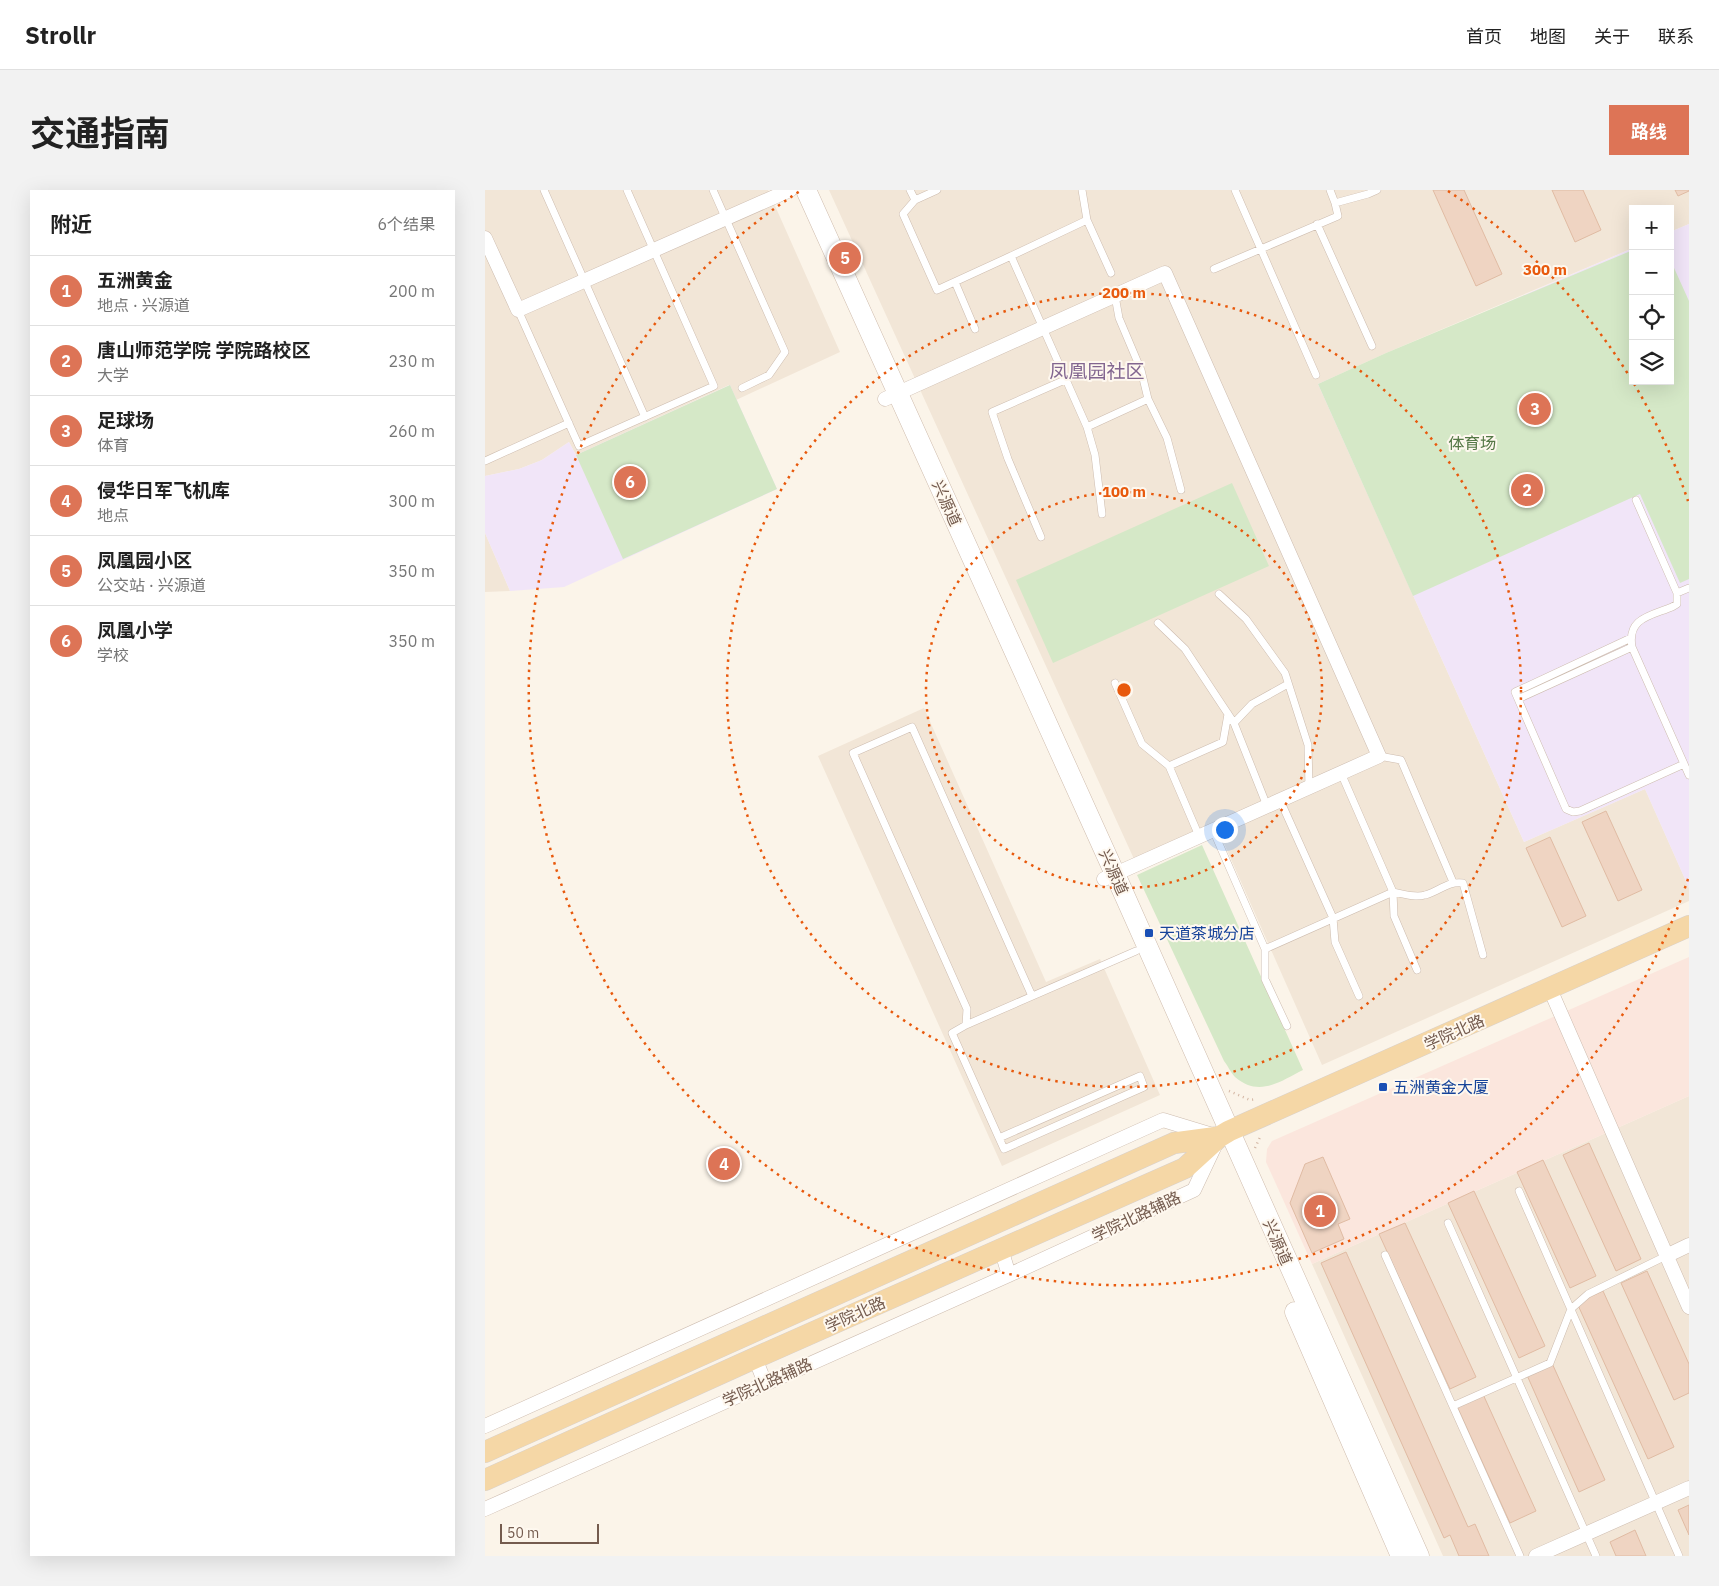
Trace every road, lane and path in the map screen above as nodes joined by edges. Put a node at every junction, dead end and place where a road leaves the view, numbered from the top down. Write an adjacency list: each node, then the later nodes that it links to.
1 (544, 190): 23 (lane)
2 (627, 190): 18 (lane)
3 (713, 190): 14 (lane)
4 (791, 190): 14 (street); 33 (main road, 兴源道)
5 (806, 190): 33 (main road, 兴源道)
6 (910, 190): 12 (lane)
7 (937, 190): 12 (lane)
8 (1082, 190): 15 (lane)
9 (1235, 190): 19 (lane)
10 (1330, 190): 13 (lane)
11 (1377, 190): 13 (lane)
12 (915, 200): 24 (lane)
13 (1335, 203): 16 (lane)
14 (725, 218): 18 (street); 32 (lane)
15 (1087, 220): 20 (lane); 22 (lane)
16 (1317, 224): 19 (lane); 29 (lane)
17 (485, 238): 26 (street)
18 (654, 249): 23 (street); 35 (lane)
19 (1261, 249): 21 (lane); 30 (lane)
20 (1011, 256): 24 (lane); 28 (lane)
21 (1214, 269)
22 (1111, 273)
23 (584, 280): 26 (street); 35 (lane)
24 (955, 282): 27 (lane)
25 (1115, 296): 28 (street); 34 (lane); 54 (street)
26 (518, 310): 36 (lane)
27 (975, 329)
28 (1044, 329): 31 (lane); 33 (street)
29 (1372, 346)
30 (1317, 375)
31 (1067, 379): 37 (lane); 42 (lane)
32 (742, 388)
33 (891, 396): 64 (main road, 兴源道)
34 (1148, 399): 37 (lane); 39 (lane)
35 (645, 417): 36 (lane)
36 (569, 423): 38 (lane)
37 (1087, 426): 41 (lane)
38 (485, 461)
39 (1181, 490)
40 (1636, 500): 44 (lane)
41 (1102, 514)
42 (1041, 537)
43 (1689, 588): 44 (lane)
44 (1677, 593): 47 (lane)
45 (1219, 594): 50 (lane)
46 (1158, 623): 52 (lane)
47 (1631, 638): 48 (lane); 51 (lane)
48 (1632, 647): 51 (lane); 55 (lane)
49 (1115, 683): 56 (lane)
50 (1288, 684): 53 (lane); 59 (lane)
51 (1518, 699): 55 (lane)
52 (1228, 714): 53 (lane); 56 (lane)
53 (1233, 723): 61 (lane)
54 (1379, 756): 57 (street); 65 (lane)
55 (1684, 764): 58 (lane)
56 (1169, 766): 63 (lane)
57 (1341, 773): 59 (street); 66 (lane)
58 (1689, 774)
59 (1309, 787): 60 (street)
60 (1280, 800): 61 (street); 67 (lane)
61 (1267, 806): 62 (street)
62 (1213, 830): 63 (street); 69 (lane)
63 (1199, 836): 64 (street)
64 (1109, 876): 70 (main road, 兴源道); 78 (main road, 兴源道)
65 (1453, 882): 66 (lane); 71 (lane)
66 (1393, 892): 67 (lane); 72 (lane)
67 (1333, 918): 69 (lane); 75 (lane)
68 (1689, 926): 73 (main road, 学院北路)
69 (1265, 949): 77 (lane)
70 (1136, 951): 74 (lane); 78 (main road, 兴源道)
71 (1483, 955)
72 (1417, 970)
73 (1550, 989): 78 (main road, 学院北路); 87 (street)
74 (1032, 996): 76 (lane); 76 (lane)
75 (1359, 996)
76 (966, 1025): 79 (lane)
77 (1287, 1026)
78 (1224, 1134): 81 (street); 83 (main road, 学院北路); 85 (main road, 学院北路); 88 (street, 学院北路辅路); 104 (main road, 兴源道); 105 (main road, 兴源道)
79 (999, 1138): 79 (lane)
80 (1519, 1192): 90 (lane)
81 (983, 1203): 83 (street); 91 (street)
82 (1448, 1223): 94 (lane)
83 (991, 1225): 92 (main road, 学院北路)
84 (1689, 1245): 87 (street)
85 (1001, 1249): 88 (street); 93 (main road, 学院北路)
86 (1385, 1254): 96 (lane)
87 (1666, 1256): 89 (street); 90 (lane)
88 (1009, 1274): 95 (street, 学院北路辅路)
89 (1689, 1307)
90 (1571, 1309): 94 (lane); 101 (lane)
91 (736, 1314): 92 (street); 97 (street)
92 (746, 1336): 93 (main road); 98 (main road, 学院北路)
93 (755, 1358): 95 (street); 99 (main road, 学院北路)
94 (1517, 1378): 96 (lane); 103 (lane)
95 (765, 1383): 102 (street, 学院北路辅路)
96 (1453, 1406): 106 (lane)
97 (485, 1426)
98 (485, 1452)
99 (485, 1480)
100 (1689, 1488): 101 (street)
101 (1656, 1503): 103 (street); 109 (lane)
102 (485, 1509)
103 (1586, 1534): 107 (street); 108 (lane)
104 (1401, 1556)
105 (1419, 1556)
106 (1520, 1556)
107 (1537, 1556)
108 (1596, 1556)
109 (1679, 1556)

